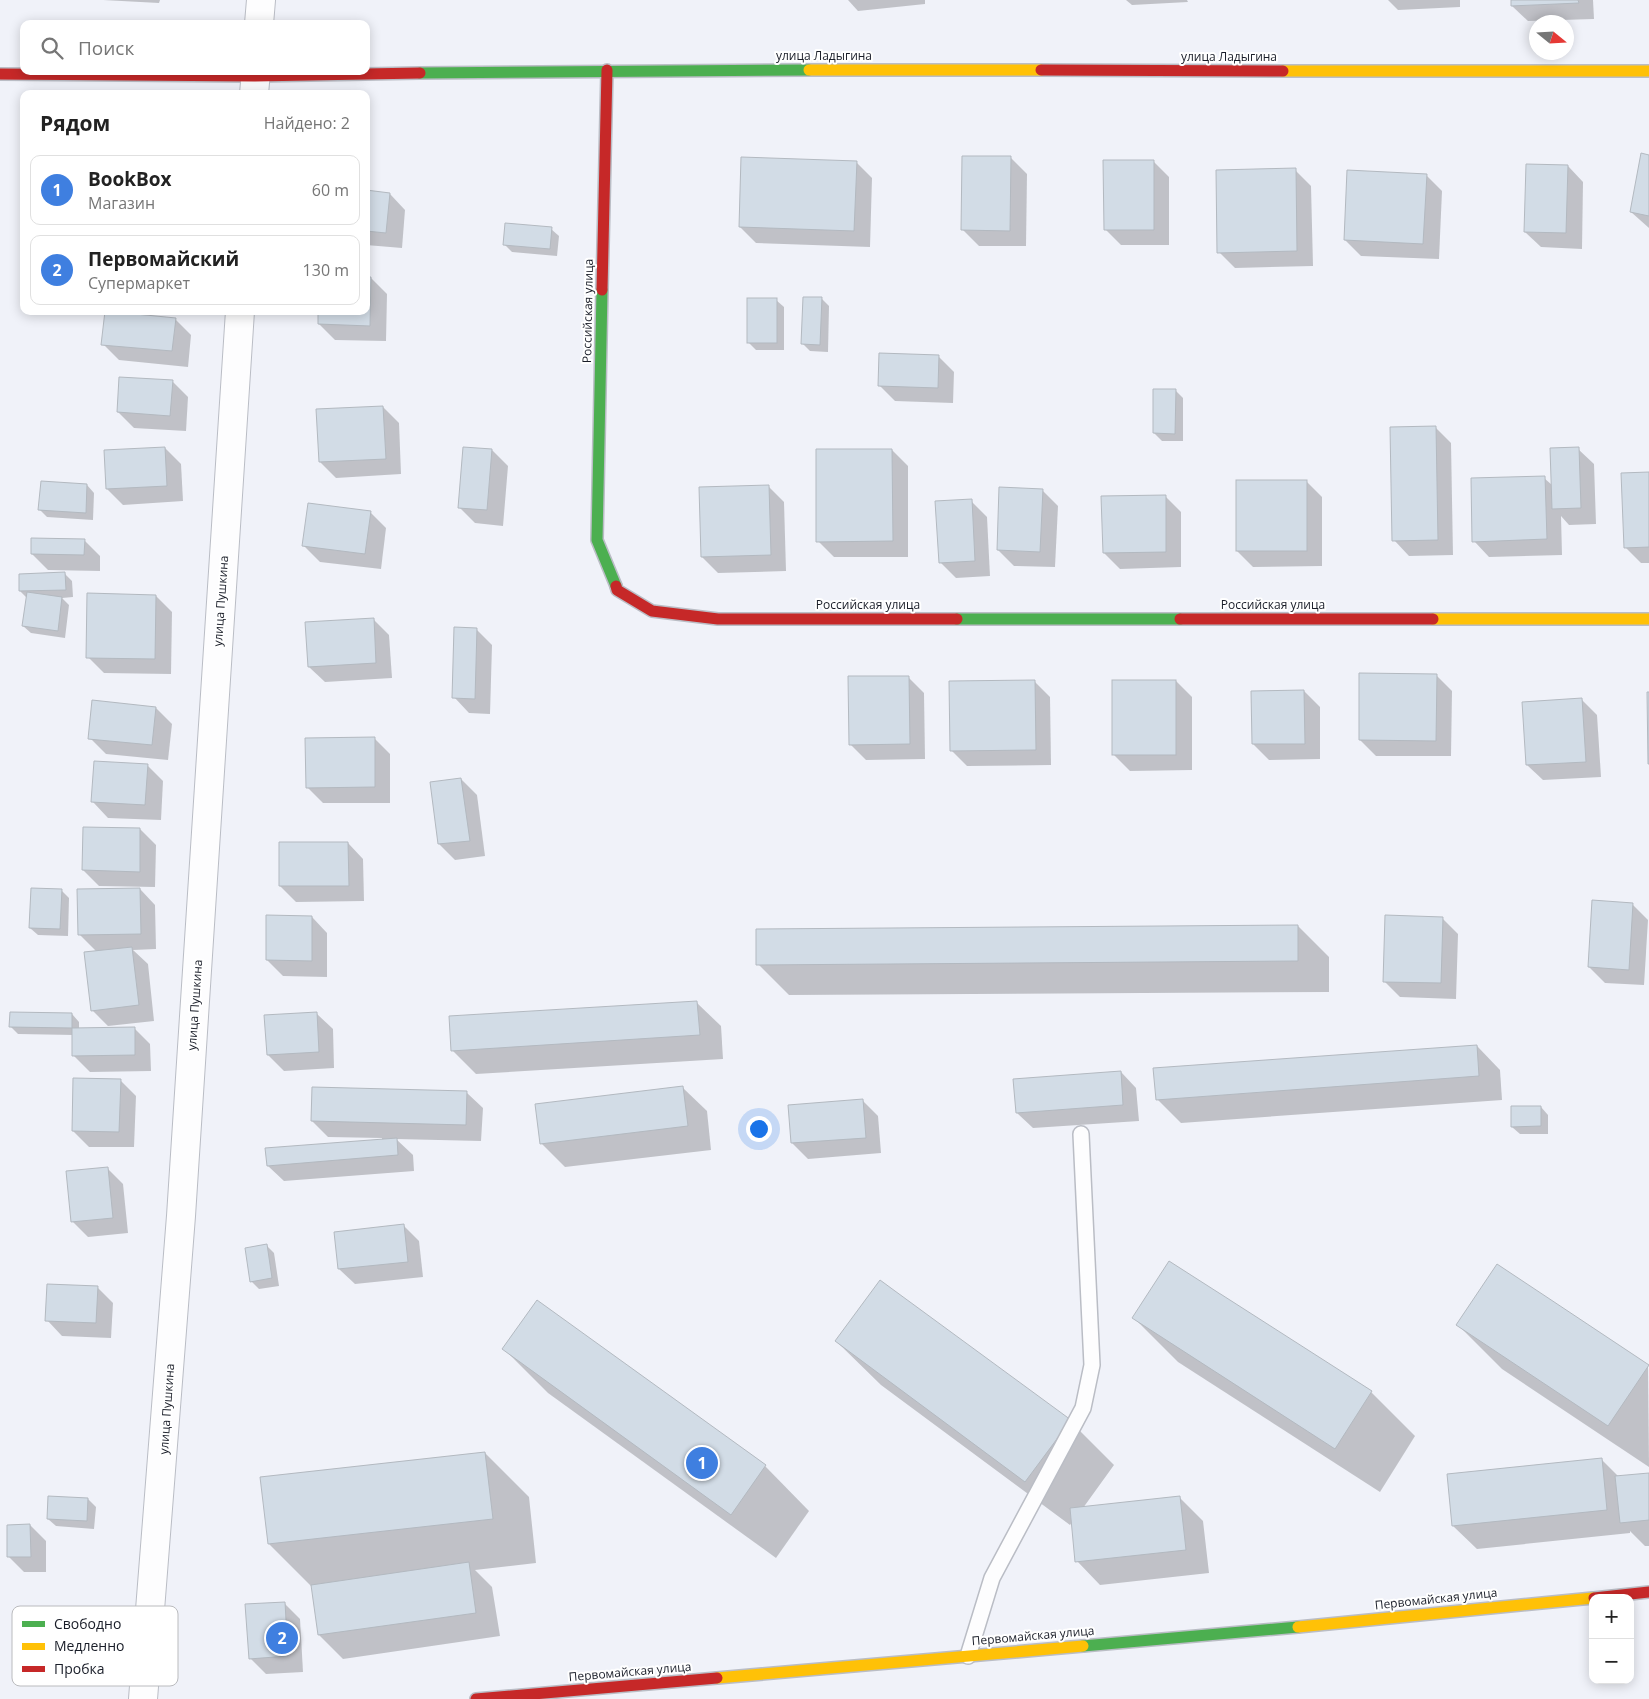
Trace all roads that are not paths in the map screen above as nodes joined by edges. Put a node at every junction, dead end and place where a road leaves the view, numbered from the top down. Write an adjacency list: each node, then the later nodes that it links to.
1 (261, 0): 2 (street)
2 (259, 20)
3 (607, 70): 4 (street, улица Ладыгина); 8 (street, улица Ладыгина); 10 (street, Российская улица)
4 (1649, 71)
5 (0, 74): 6 (street, улица Ладыгина)
6 (20, 74)
7 (42, 75): 8 (street, улица Ладыгина)
8 (255, 80)
9 (240, 315): 15 (street, улица Пушкина)
10 (1649, 619)
11 (1081, 1134): 16 (lane)
12 (1649, 1592): 13 (street, Первомайская улица)
13 (1630, 1594)
14 (1589, 1598): 16 (street, Первомайская улица)
15 (150, 1606)
16 (968, 1656): 19 (street, Первомайская улица)
17 (144, 1686): 18 (street, улица Пушкина)
18 (143, 1699)
19 (476, 1699)

